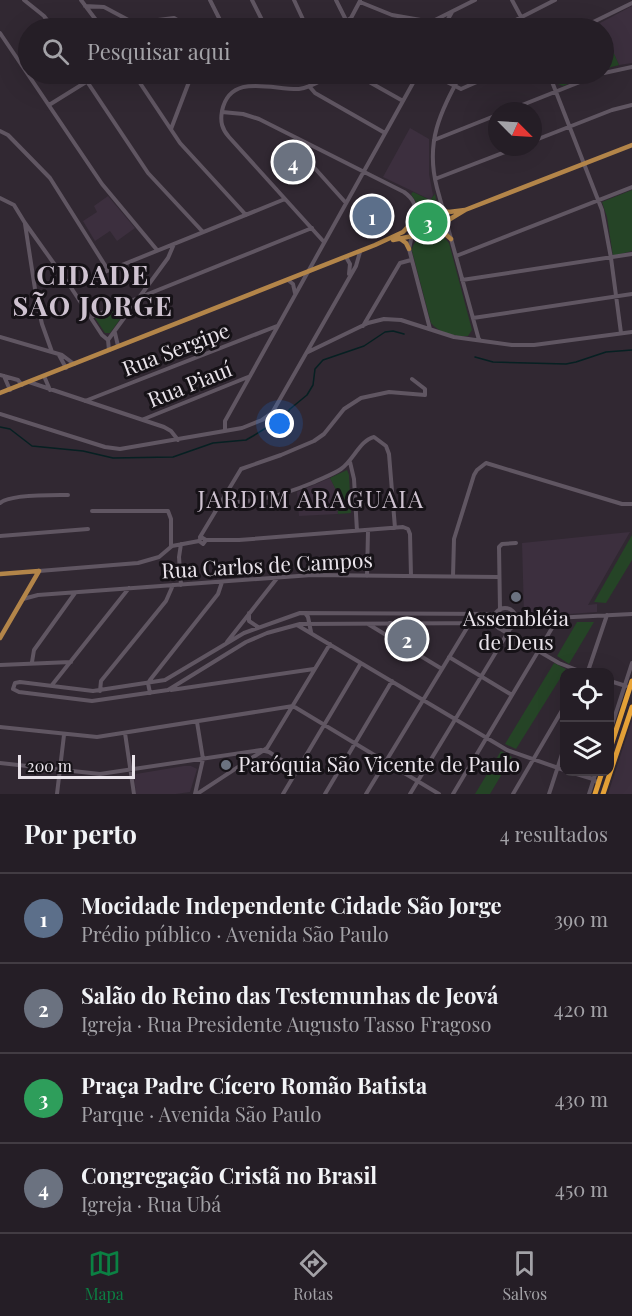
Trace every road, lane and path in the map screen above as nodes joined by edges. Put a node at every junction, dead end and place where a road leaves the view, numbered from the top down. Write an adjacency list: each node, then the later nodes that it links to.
1 (24, 0): 14 (street)
2 (81, 0): 12 (street)
3 (210, 0): 17 (street)
4 (252, 0): 18 (street)
5 (294, 0): 19 (street)
6 (336, 0): 20 (street)
7 (475, 0): 13 (street)
8 (512, 0): 25 (street)
9 (555, 0): 25 (street)
10 (360, 1): 21 (street); 22 (street)
11 (632, 3): 26 (street)
12 (85, 6): 15 (street); 16 (street)
13 (452, 12): 23 (street); 24 (street)
14 (46, 18)
15 (94, 18)
16 (126, 18)
17 (219, 18)
18 (261, 18)
19 (303, 18)
20 (345, 18)
21 (349, 18)
22 (407, 18)
23 (441, 18)
24 (448, 18)
25 (522, 18)
26 (601, 18)
27 (0, 33): 28 (street)
28 (18, 59)
29 (632, 67): 30 (street)
30 (614, 71)
31 (35, 84): 48 (street)
32 (82, 84): 48 (street)
33 (89, 84): 77 (street)
34 (141, 84): 54 (street)
35 (188, 84): 54 (street)
36 (313, 84): 43 (street)
37 (373, 84): 46 (street)
38 (412, 84): 46 (street)
39 (450, 84): 44 (street)
40 (474, 84): 44 (street)
41 (553, 84): 45 (street)
42 (576, 84): 45 (street)
43 (309, 86): 50 (street); 55 (street)
44 (454, 86): 58 (street)
45 (556, 92): 47 (street); 52 (street)
46 (403, 101): 55 (street)
47 (530, 102)
48 (49, 105): 86 (street)
49 (632, 105): 52 (street)
50 (222, 112): 57 (street); 66 (street)
51 (488, 119): 58 (street)
52 (570, 127): 56 (street); 61 (street)
53 (0, 130): 96 (street)
54 (171, 130): 71 (street)
55 (385, 133): 62 (street)
56 (542, 138)
57 (298, 139): 62 (street); 68 (street)
58 (434, 140): 63 (street)
59 (632, 145): 61 (main road)
60 (495, 156): 63 (street)
61 (585, 163): 67 (street); 69 (main road)
62 (363, 172): 68 (street); 72 (street)
63 (435, 179): 70 (street)
64 (632, 187): 67 (street)
65 (0, 198): 74 (street)
66 (285, 199): 71 (street); 75 (street)
67 (599, 200): 90 (street); 93 (street)
68 (346, 203): 81 (street)
69 (465, 210): 70 (main road); 73 (main road)
70 (443, 211): 72 (main road); 73 (street)
71 (246, 215): 77 (street)
72 (414, 220): 78 (main road); 83 (main road)
73 (446, 220): 76 (main road); 80 (street)
74 (25, 223): 101 (street); 121 (street)
75 (312, 228): 81 (street); 105 (street)
76 (434, 229): 78 (main road); 80 (main road)
77 (203, 232): 82 (street)
78 (412, 235): 79 (main road); 85 (street)
79 (399, 238): 83 (main road); 85 (main road)
80 (451, 239): 90 (street)
81 (324, 242): 88 (street)
82 (174, 244): 84 (street); 92 (street)
83 (375, 245): 87 (main road)
84 (163, 248): 86 (street); 92 (street)
85 (408, 249): 94 (street)
86 (157, 250): 96 (street)
87 (360, 252): 91 (main road); 98 (street)
88 (318, 253): 95 (street); 97 (street)
89 (632, 254): 93 (street)
90 (456, 256): 100 (street)
91 (346, 257): 95 (main road); 98 (street)
92 (168, 258): 105 (street)
93 (611, 258): 100 (street); 104 (street)
94 (411, 260): 106 (street); 113 (street)
95 (324, 266): 97 (main road)
96 (108, 270): 101 (street)
97 (307, 272): 99 (main road); 102 (street)
98 (348, 277): 122 (street)
99 (288, 280): 102 (street); 119 (main road)
100 (462, 280): 108 (street)
101 (70, 285): 107 (street)
102 (295, 294): 110 (street)
103 (632, 294): 104 (street)
104 (616, 296): 108 (street); 115 (street)
105 (140, 297): 107 (street); 112 (street)
106 (372, 309): 109 (street); 111 (street)
107 (91, 317): 117 (street)
108 (473, 318): 118 (street)
109 (378, 320): 111 (street); 113 (street)
110 (277, 326): 128 (street); 135 (street, Rua Sergipe)
111 (362, 326): 122 (street)
112 (115, 330): 117 (street); 119 (street)
113 (430, 330): 118 (street)
114 (632, 332): 115 (street)
115 (621, 333): 118 (street)
116 (0, 337): 121 (street)
117 (108, 340): 120 (street)
118 (479, 340)
119 (118, 346): 120 (main road)
120 (110, 350): 124 (main road)
121 (52, 352): 123 (street)
122 (306, 352): 138 (street)
123 (58, 354): 124 (street); 125 (street)
124 (74, 364): 125 (main road)
125 (66, 368): 127 (main road)
126 (2, 375): 131 (street); 132 (street)
127 (44, 376): 130 (main road); 133 (street)
128 (249, 377): 137 (street, Rua Piauí); 138 (street)
129 (412, 379): 143 (street)
130 (29, 382): 131 (main road); 133 (street)
131 (22, 385): 132 (main road)
132 (10, 390): 134 (main road)
133 (50, 390): 135 (street)
134 (0, 393)
135 (85, 401): 137 (street)
136 (0, 414): 139 (street)
137 (142, 420): 139 (street)
138 (225, 431): 139 (street)
139 (178, 440)
140 (350, 462): 143 (street); 146 (street); 148 (street)
141 (68, 495): 142 (street)
142 (0, 503)
143 (222, 503): 151 (street)
144 (632, 504): 159 (street)
145 (92, 511): 154 (street)
146 (395, 528): 149 (street); 158 (street)
147 (88, 529): 150 (street)
148 (357, 531): 149 (street); 151 (street)
149 (368, 531): 157 (street)
150 (0, 536)
151 (202, 539): 153 (street)
152 (516, 543): 161 (street)
153 (181, 544): 154 (street); 164 (street)
154 (171, 546): 155 (street)
155 (39, 571): 156 (main road); 165 (main road)
156 (0, 574)
157 (367, 576): 158 (street, Rua Carlos de Campos); 160 (street, Rua Carlos de Campos)
158 (411, 576): 159 (street, Rua Carlos de Campos)
159 (453, 576): 161 (street, Rua Carlos de Campos)
160 (279, 577): 162 (street, Rua Carlos de Campos); 171 (street)
161 (498, 577): 170 (street)
162 (222, 582): 164 (street, Rua Carlos de Campos); 209 (street)
163 (173, 585): 164 (street, Rua Carlos de Campos); 166 (street, Rua Carlos de Campos); 214 (street)
164 (181, 585)
165 (28, 588): 168 (street); 169 (main road)
166 (129, 588): 167 (street, Rua Carlos de Campos); 197 (street)
167 (76, 592): 168 (street, Rua Carlos de Campos); 196 (street)
168 (38, 595): 169 (street, Rua Carlos de Campos)
169 (22, 599): 189 (main road)
170 (500, 610): 174 (street); 178 (street)
171 (250, 612): 185 (street); 192 (street)
172 (305, 613): 173 (street); 174 (street); 179 (street)
173 (296, 614): 183 (street); 185 (street)
174 (496, 614): 182 (street)
175 (632, 614): 176 (street)
176 (607, 615): 177 (street); 202 (street)
177 (558, 618): 178 (street); 194 (street)
178 (515, 620): 187 (street)
179 (309, 622): 183 (street); 184 (street); 188 (street)
180 (390, 623): 181 (street); 184 (street); 190 (street)
181 (470, 623): 182 (street); 195 (street)
182 (495, 623): 186 (street)
183 (296, 624): 188 (street); 205 (street)
184 (367, 624): 190 (street)
185 (259, 627): 192 (street)
186 (501, 629): 187 (street); 191 (street)
187 (510, 630): 191 (street); 194 (street)
188 (311, 633): 193 (street)
189 (0, 638)
190 (393, 639): 204 (street)
191 (503, 639): 206 (street)
192 (226, 642): 209 (street)
193 (330, 644): 198 (street); 203 (street)
194 (538, 651): 201 (street); 216 (street)
195 (450, 657): 204 (street); 206 (street)
196 (32, 662): 197 (street); 200 (street)
197 (70, 662): 211 (street)
198 (361, 663): 207 (street); 224 (street)
199 (632, 663): 210 (street)
200 (0, 665)
201 (572, 668)
202 (590, 668)
203 (315, 669): 212 (street); 218 (street)
204 (442, 669): 217 (street)
205 (191, 676): 212 (street); 213 (street)
206 (481, 676): 216 (street); 221 (street)
207 (392, 681): 217 (street); 230 (street)
208 (614, 682): 210 (street)
209 (148, 683): 214 (street); 215 (street)
210 (629, 685): 223 (street); 227 (highway)
211 (51, 686): 214 (street); 215 (street)
212 (196, 686): 213 (street)
213 (168, 690): 215 (street)
214 (100, 691)
215 (150, 693)
216 (512, 695): 229 (street)
217 (423, 700): 221 (street); 237 (street)
218 (293, 706): 222 (street); 224 (street); 231 (street)
219 (632, 707): 261 (highway)
220 (560, 714): 234 (street)
221 (455, 719): 229 (street); 246 (street)
222 (197, 722): 226 (street); 233 (street)
223 (613, 722)
224 (324, 725): 230 (street); 242 (street)
225 (0, 727): 228 (street)
226 (125, 733): 228 (street); 241 (street)
227 (614, 733)
228 (64, 735): 240 (street)
229 (487, 738): 234 (street); 256 (street)
230 (355, 744): 237 (street); 252 (street)
231 (264, 751): 232 (street); 235 (street); 242 (street)
232 (246, 752): 233 (street); 235 (street)
233 (203, 759): 241 (street); 250 (street)
234 (533, 760): 239 (street); 257 (street)
235 (249, 761): 250 (street)
236 (560, 761): 239 (street)
237 (386, 762): 246 (street); 253 (street)
238 (0, 763): 240 (street)
239 (558, 768): 258 (street)
240 (60, 770): 241 (street); 248 (street)
241 (130, 770): 249 (street)
242 (297, 770): 251 (street)
243 (583, 776): 247 (street)
244 (596, 776): 247 (street)
245 (599, 776): 247 (highway)
246 (418, 781): 254 (street); 255 (street)
247 (596, 781): 259 (street); 260 (highway); 261 (highway)
248 (57, 794)
249 (134, 794)
250 (196, 794)
251 (283, 794)
252 (325, 794)
253 (366, 794)
254 (410, 794)
255 (439, 794)
256 (453, 794)
257 (513, 794)
258 (549, 794)
259 (589, 794)
260 (595, 794)
261 (601, 794)

